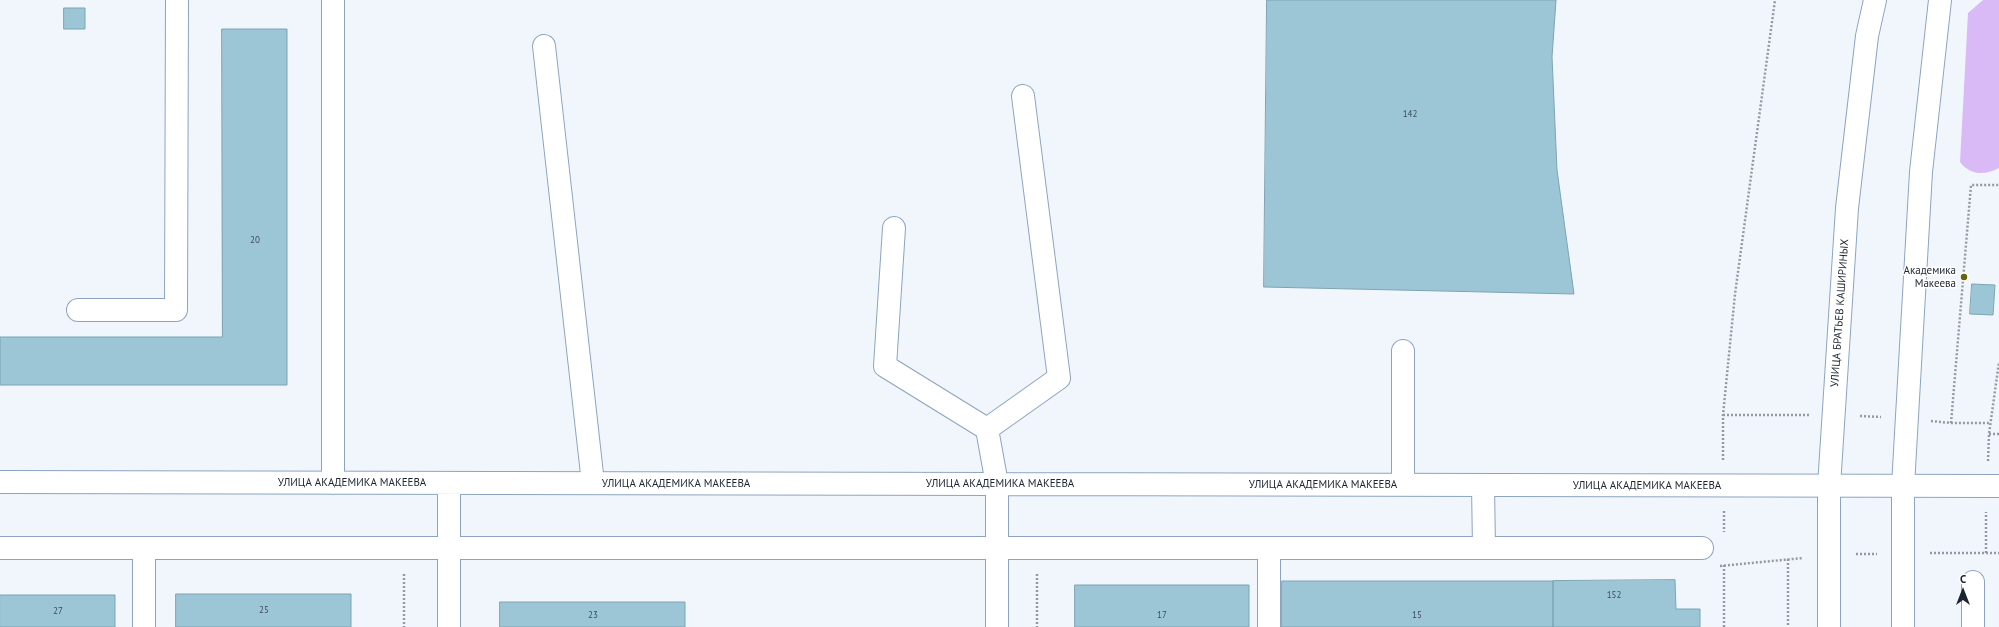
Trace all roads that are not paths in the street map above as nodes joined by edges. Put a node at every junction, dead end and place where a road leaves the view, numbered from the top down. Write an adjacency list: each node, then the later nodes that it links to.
1 (177, 0): 8 (street)
2 (333, 0): 12 (street)
3 (1875, 0): 18 (street, УЛИЦА БРАТЬЕВ КАШИРИНЫХ)
4 (1940, 0): 19 (street)
5 (544, 46): 14 (street)
6 (1023, 96): 10 (street)
7 (894, 228): 10 (street)
8 (78, 310)
9 (1402, 351): 16 (street)
10 (987, 429): 15 (street)
11 (0, 482): 12 (street, УЛИЦА АКАДЕМИКА МАКЕЕВА)
12 (333, 483): 13 (street, УЛИЦА АКАДЕМИКА МАКЕЕВА)
13 (449, 483): 14 (street, УЛИЦА АКАДЕМИКА МАКЕЕВА); 23 (street)
14 (593, 483): 15 (street, УЛИЦА АКАДЕМИКА МАКЕЕВА)
15 (997, 484): 16 (street, УЛИЦА АКАДЕМИКА МАКЕЕВА); 24 (street)
16 (1402, 485): 17 (street, УЛИЦА АКАДЕМИКА МАКЕЕВА)
17 (1483, 485): 18 (street, УЛИЦА АКАДЕМИКА МАКЕЕВА); 26 (street)
18 (1829, 486): 19 (street, УЛИЦА АКАДЕМИКА МАКЕЕВА); 33 (street, УЛИЦА БРАТЬЕВ КАШИРИНЫХ)
19 (1903, 486): 20 (street, УЛИЦА АКАДЕМИКА МАКЕЕВА); 34 (street)
20 (1993, 486)
21 (0, 548): 22 (street)
22 (144, 548): 23 (street); 29 (street)
23 (449, 548): 24 (street); 30 (street)
24 (997, 548): 25 (street); 31 (street)
25 (1269, 548): 26 (street); 32 (street)
26 (1484, 548): 27 (street)
27 (1702, 548)
28 (1973, 582): 35 (street)
29 (144, 627)
30 (449, 627)
31 (997, 627)
32 (1269, 627)
33 (1829, 627)
34 (1903, 627)
35 (1973, 627)

